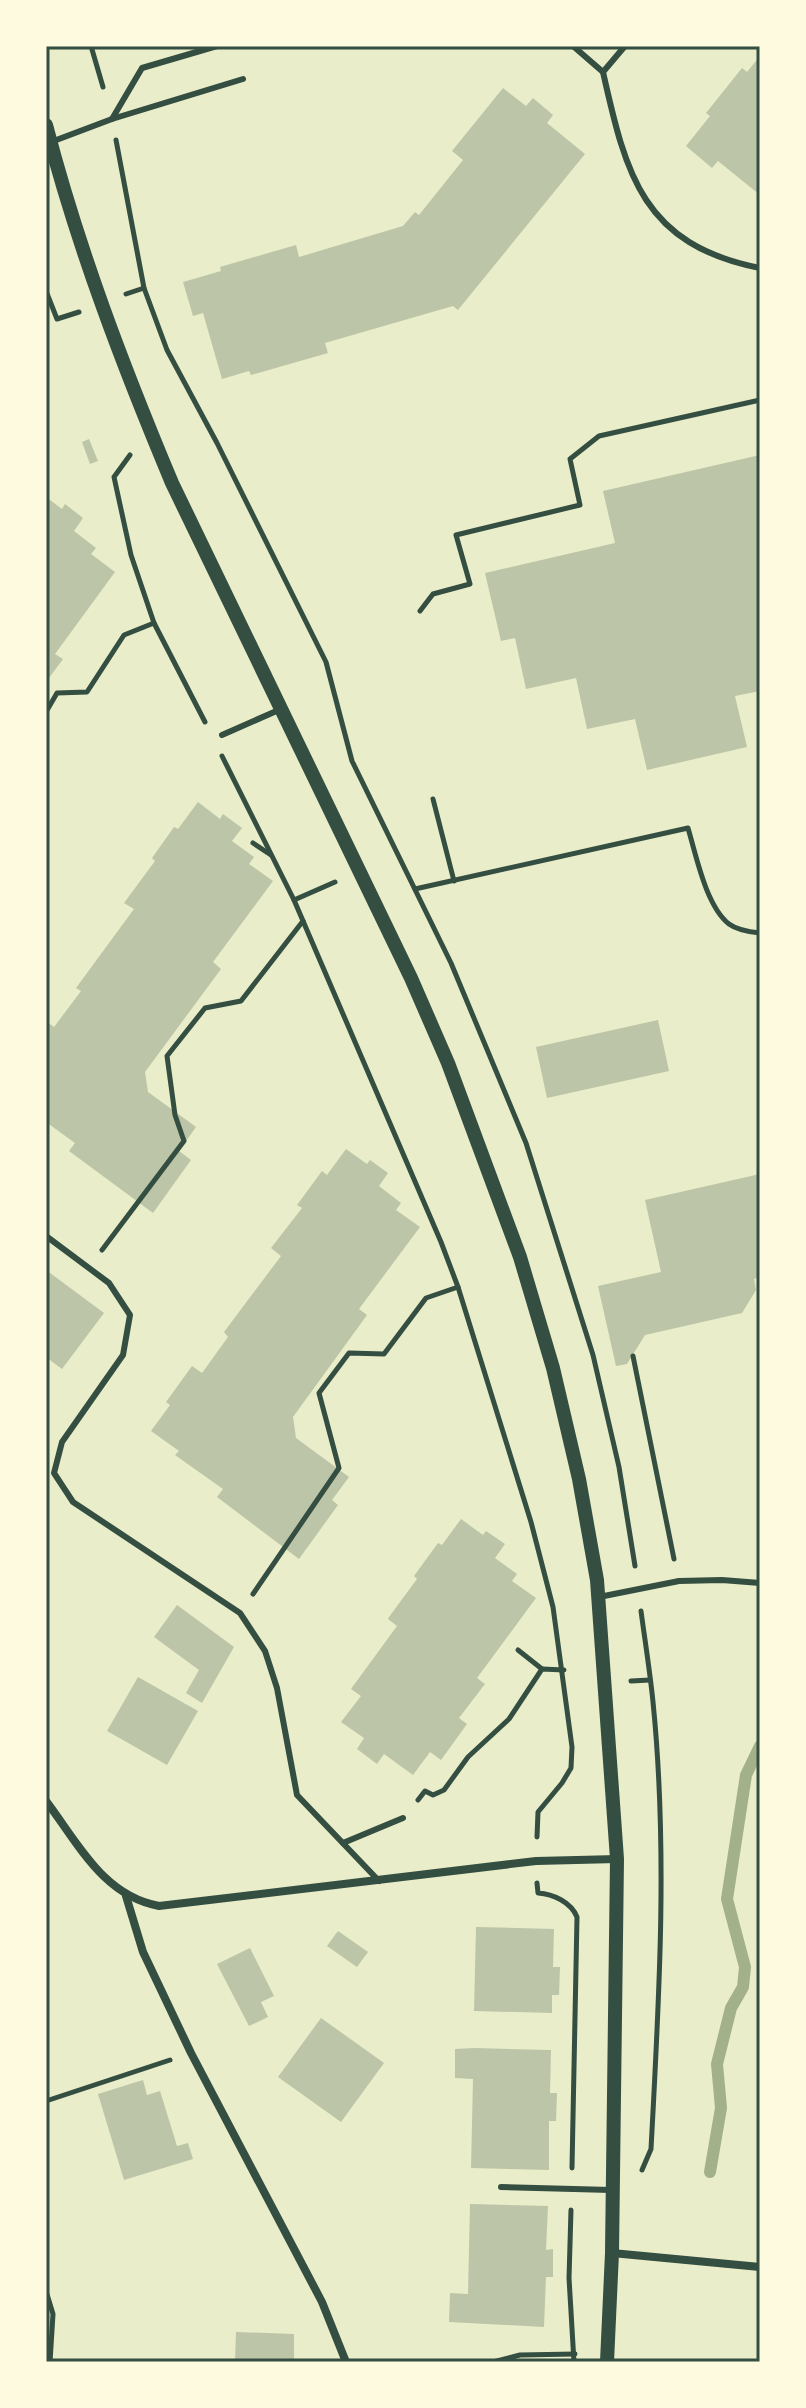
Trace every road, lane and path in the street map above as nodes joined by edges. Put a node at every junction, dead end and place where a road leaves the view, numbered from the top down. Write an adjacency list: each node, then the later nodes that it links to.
1 (91, 46): 7 (path)
2 (217, 46): 7 (lane)
3 (573, 46): 5 (lane)
4 (625, 46): 5 (lane)
5 (603, 72): 10 (lane)
6 (243, 79): 7 (lane)
7 (112, 119): 9 (lane); 12 (path)
8 (46, 125): 9 (street)
9 (48, 143): 12 (street)
10 (760, 268)
11 (46, 291): 13 (path)
12 (101, 304): 15 (street)
13 (57, 319)
14 (760, 400): 16 (path)
15 (149, 429): 17 (path); 18 (street)
16 (420, 611)
17 (154, 623): 19 (path); 20 (path)
18 (281, 709): 21 (lane); 39 (street)
19 (46, 712)
20 (211, 734)
21 (222, 735)
22 (218, 748): 25 (path)
23 (433, 799): 26 (path)
24 (253, 843): 25 (path)
25 (272, 856): 29 (path)
26 (454, 881): 28 (path); 31 (path)
27 (335, 882): 29 (path)
28 (415, 889)
29 (294, 900): 30 (path)
30 (303, 921): 33 (path); 34 (path)
31 (760, 933)
32 (46, 1236): 33 (lane)
33 (89, 1268): 40 (lane)
34 (458, 1287): 40 (path); 43 (path)
35 (633, 1356): 36 (path)
36 (679, 1581): 37 (lane); 38 (lane)
37 (760, 1583)
38 (639, 1591): 39 (lane); 53 (path)
39 (599, 1597): 47 (street)
40 (240, 1613): 46 (lane)
41 (518, 1650): 42 (path)
42 (542, 1669): 43 (path); 45 (path)
43 (564, 1670): 48 (path)
44 (46, 1801): 50 (street)
45 (403, 1818): 46 (lane)
46 (343, 1843): 49 (lane)
47 (617, 1859): 48 (street); 56 (street)
48 (536, 1861): 49 (street); 55 (path)
49 (379, 1881): 50 (street)
50 (126, 1896): 51 (street)
51 (191, 2053): 52 (path); 63 (street)
52 (46, 2101)
53 (640, 2176)
54 (501, 2187): 55 (lane)
55 (571, 2189): 56 (lane); 60 (path)
56 (611, 2190): 57 (street)
57 (612, 2253): 58 (street); 61 (street)
58 (760, 2267)
59 (46, 2291): 62 (path)
60 (574, 2354): 61 (path); 64 (path); 65 (path)
61 (607, 2358)
62 (50, 2362)
63 (346, 2362)
64 (493, 2362)
65 (574, 2362)

